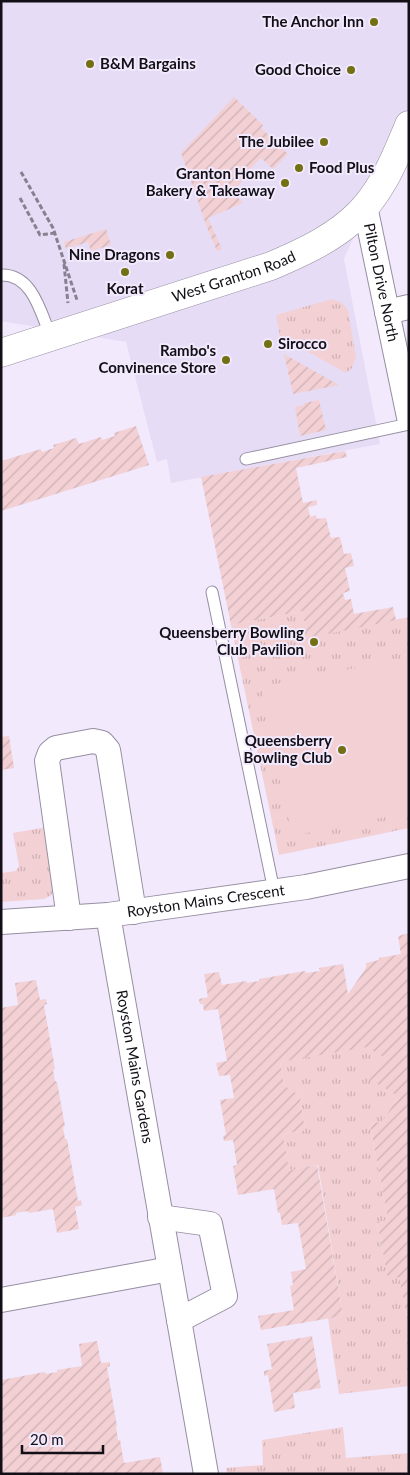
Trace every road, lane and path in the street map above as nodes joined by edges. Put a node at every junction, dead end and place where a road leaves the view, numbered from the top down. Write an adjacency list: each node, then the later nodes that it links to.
1 (409, 125): 4 (street, West Granton Road)
2 (21, 172): 5 (path)
3 (20, 198): 5 (path)
4 (365, 206): 8 (street, Pilton Drive North); 9 (street, West Granton Road)
5 (55, 233): 6 (path)
6 (63, 258): 9 (path); 9 (path)
7 (1, 275): 9 (lane)
8 (398, 309): 11 (street, Pilton Drive North)
9 (69, 332): 10 (street, West Granton Road)
10 (1, 353)
11 (409, 417)
12 (409, 424): 13 (lane)
13 (246, 459)
14 (212, 592): 16 (lane)
15 (409, 866): 16 (street, Royston Mains Crescent)
16 (274, 891): 17 (street, Royston Mains Crescent)
17 (134, 912): 18 (street, Royston Mains Crescent); 19 (street)
18 (108, 915): 19 (street, Royston Mains Crescent); 21 (street, Royston Mains Gardens)
19 (68, 918): 20 (street, Royston Mains Crescent)
20 (1, 922)
21 (160, 1217): 22 (street, Royston Mains Gardens); 24 (street)
22 (170, 1269): 23 (street); 24 (street, Royston Mains Gardens)
23 (1, 1300)
24 (179, 1320): 25 (street, Royston Mains Gardens)
25 (206, 1474)

